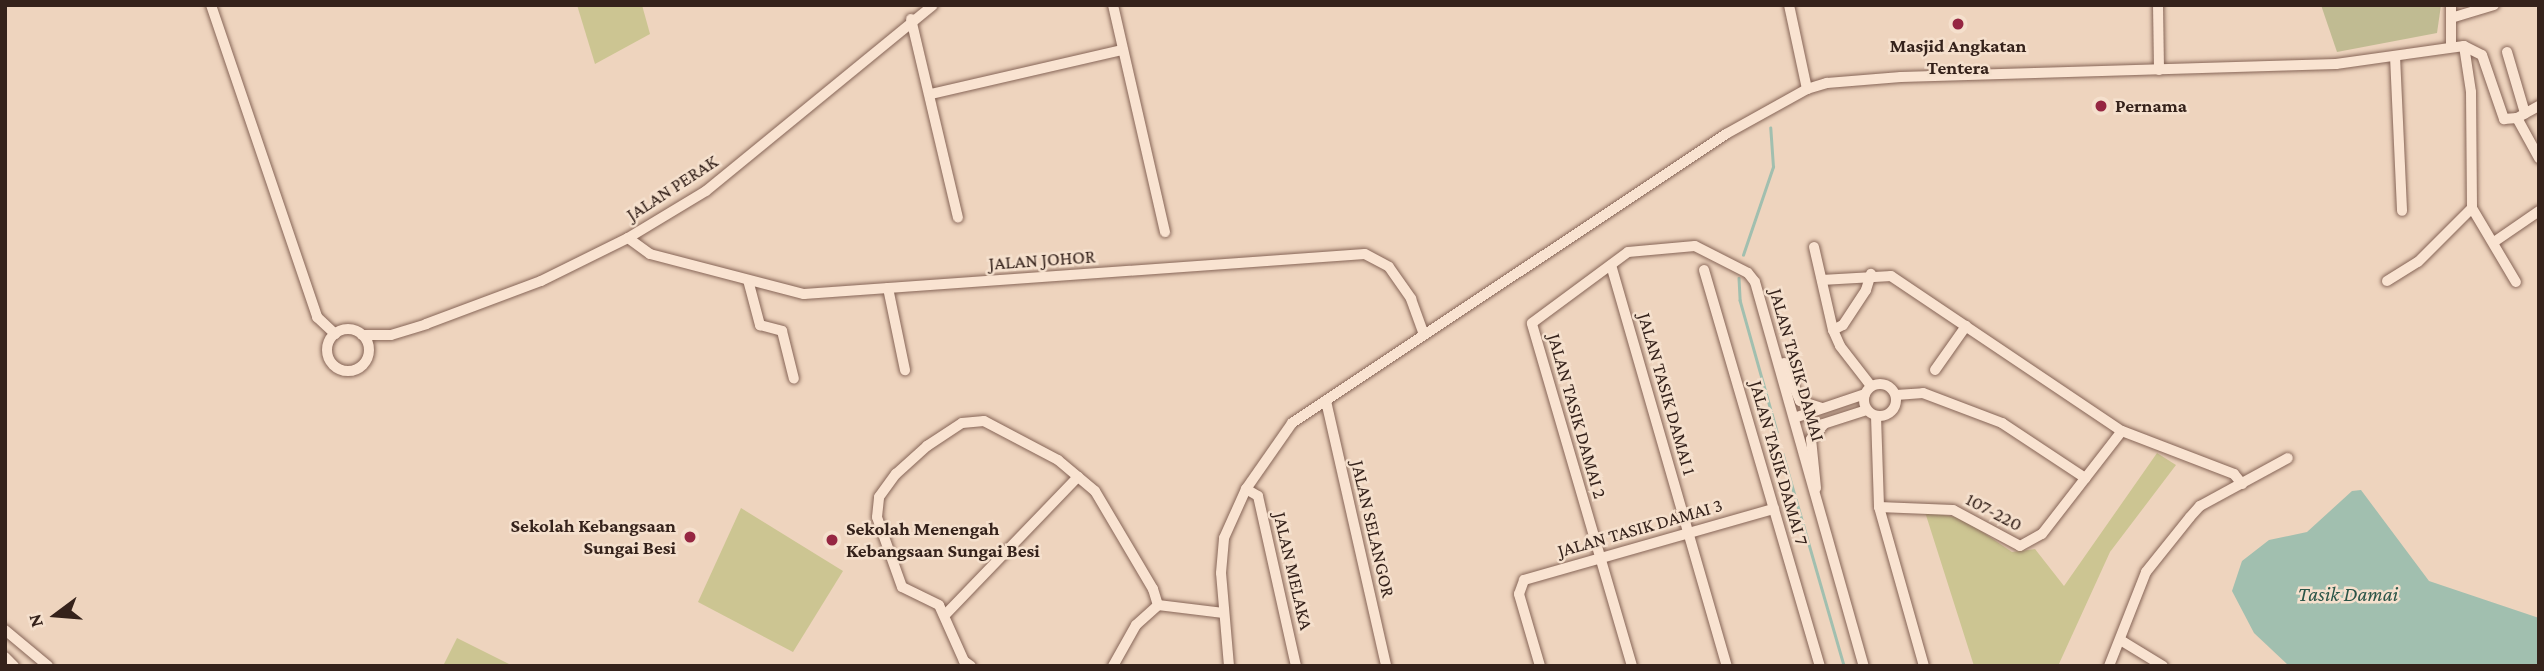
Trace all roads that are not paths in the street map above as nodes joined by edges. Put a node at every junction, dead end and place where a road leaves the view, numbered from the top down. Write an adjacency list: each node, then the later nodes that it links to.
1 (211, 5): 40 (street)
2 (1113, 5): 12 (street)
3 (1788, 5): 16 (street)
4 (2158, 5): 15 (street)
5 (2451, 5): 8 (street)
6 (2494, 5): 8 (street)
7 (931, 6): 9 (street, JALAN PERAK)
8 (2451, 18): 10 (street)
9 (911, 19): 17 (street); 26 (street, JALAN PERAK)
10 (2451, 46): 11 (street); 14 (street)
11 (2464, 46): 19 (street); 21 (street)
12 (1122, 50): 17 (street); 25 (street)
13 (2507, 52): 19 (street)
14 (2395, 57): 15 (street); 22 (street)
15 (2159, 70): 16 (street)
16 (1807, 89): 43 (street)
17 (931, 94): 24 (street)
18 (2539, 106): 19 (street)
19 (2521, 116): 20 (street)
20 (2539, 158)
21 (2472, 208): 27 (street); 34 (street)
22 (2402, 211)
23 (2539, 211): 27 (street)
24 (958, 218)
25 (1165, 232)
26 (628, 237): 32 (street, JALAN JOHOR); 42 (street, JALAN PERAK)
27 (2494, 242): 35 (street)
28 (1814, 247): 33 (street)
29 (1611, 265): 37 (street, JALAN TASIK DAMAI); 44 (street, JALAN TASIK DAMAI); 66 (street, JALAN TASIK DAMAI 1)
30 (1704, 270): 65 (street, JALAN TASIK DAMAI 7)
31 (1871, 274): 33 (street); 38 (street); 39 (street)
32 (748, 280): 36 (street, JALAN JOHOR); 48 (street)
33 (1822, 280): 39 (street)
34 (2387, 282)
35 (2515, 282)
36 (888, 288): 43 (street, JALAN JOHOR); 46 (street)
37 (1532, 323): 67 (street, JALAN TASIK DAMAI 2)
38 (1966, 326): 47 (street); 56 (street)
39 (1833, 330): 49 (street)
40 (335, 334): 41 (street); 45 (street)
41 (362, 335): 42 (street, JALAN PERAK); 45 (street)
42 (391, 335): 45 (street, JALAN PERAK)
43 (1424, 335): 51 (street)
44 (1774, 349): 52 (street); 54 (street, JALAN TASIK DAMAI)
45 (368, 355)
46 (905, 370)
47 (1935, 370)
48 (794, 379)
49 (1868, 390): 50 (street); 52 (street); 53 (street)
50 (1896, 395): 53 (street); 60 (street)
51 (1326, 401): 62 (street); 80 (street, JALAN SELANGOR)
52 (1822, 408): 54 (street)
53 (1872, 413): 55 (street); 64 (street)
54 (1794, 418): 57 (street, JALAN TASIK DAMAI)
55 (1824, 424): 57 (street); 63 (street)
56 (2122, 431): 60 (street, 107-220); 61 (street)
57 (1798, 432): 63 (street, JALAN TASIK DAMAI)
58 (2288, 458): 61 (street)
59 (1078, 477): 68 (street); 70 (street); 70 (street)
60 (2085, 478): 64 (street, 107-220)
61 (2242, 484): 72 (street)
62 (1246, 489): 69 (street); 79 (street, JALAN MELAKA)
63 (1815, 492): 85 (street, JALAN TASIK DAMAI)
64 (1879, 507): 86 (street)
65 (1774, 509): 66 (street, JALAN TASIK DAMAI 3); 84 (street, JALAN TASIK DAMAI 7)
66 (1688, 533): 67 (street, JALAN TASIK DAMAI 3); 83 (street, JALAN TASIK DAMAI 1)
67 (1601, 558): 81 (street, JALAN TASIK DAMAI 3); 82 (street, JALAN TASIK DAMAI 2)
68 (1158, 605): 69 (street); 77 (street)
69 (1224, 613): 78 (street)
70 (945, 615): 76 (street)
71 (5, 630): 75 (street)
72 (2122, 641): 87 (street); 88 (street)
73 (5, 657): 74 (street)
74 (14, 666)
75 (48, 666)
76 (971, 666)
77 (1113, 666)
78 (1229, 666)
79 (1296, 666)
80 (1386, 666)
81 (1540, 666)
82 (1632, 666)
83 (1727, 666)
84 (1820, 666)
85 (1864, 666)
86 (1924, 666)
87 (2109, 666)
88 (2163, 666)

